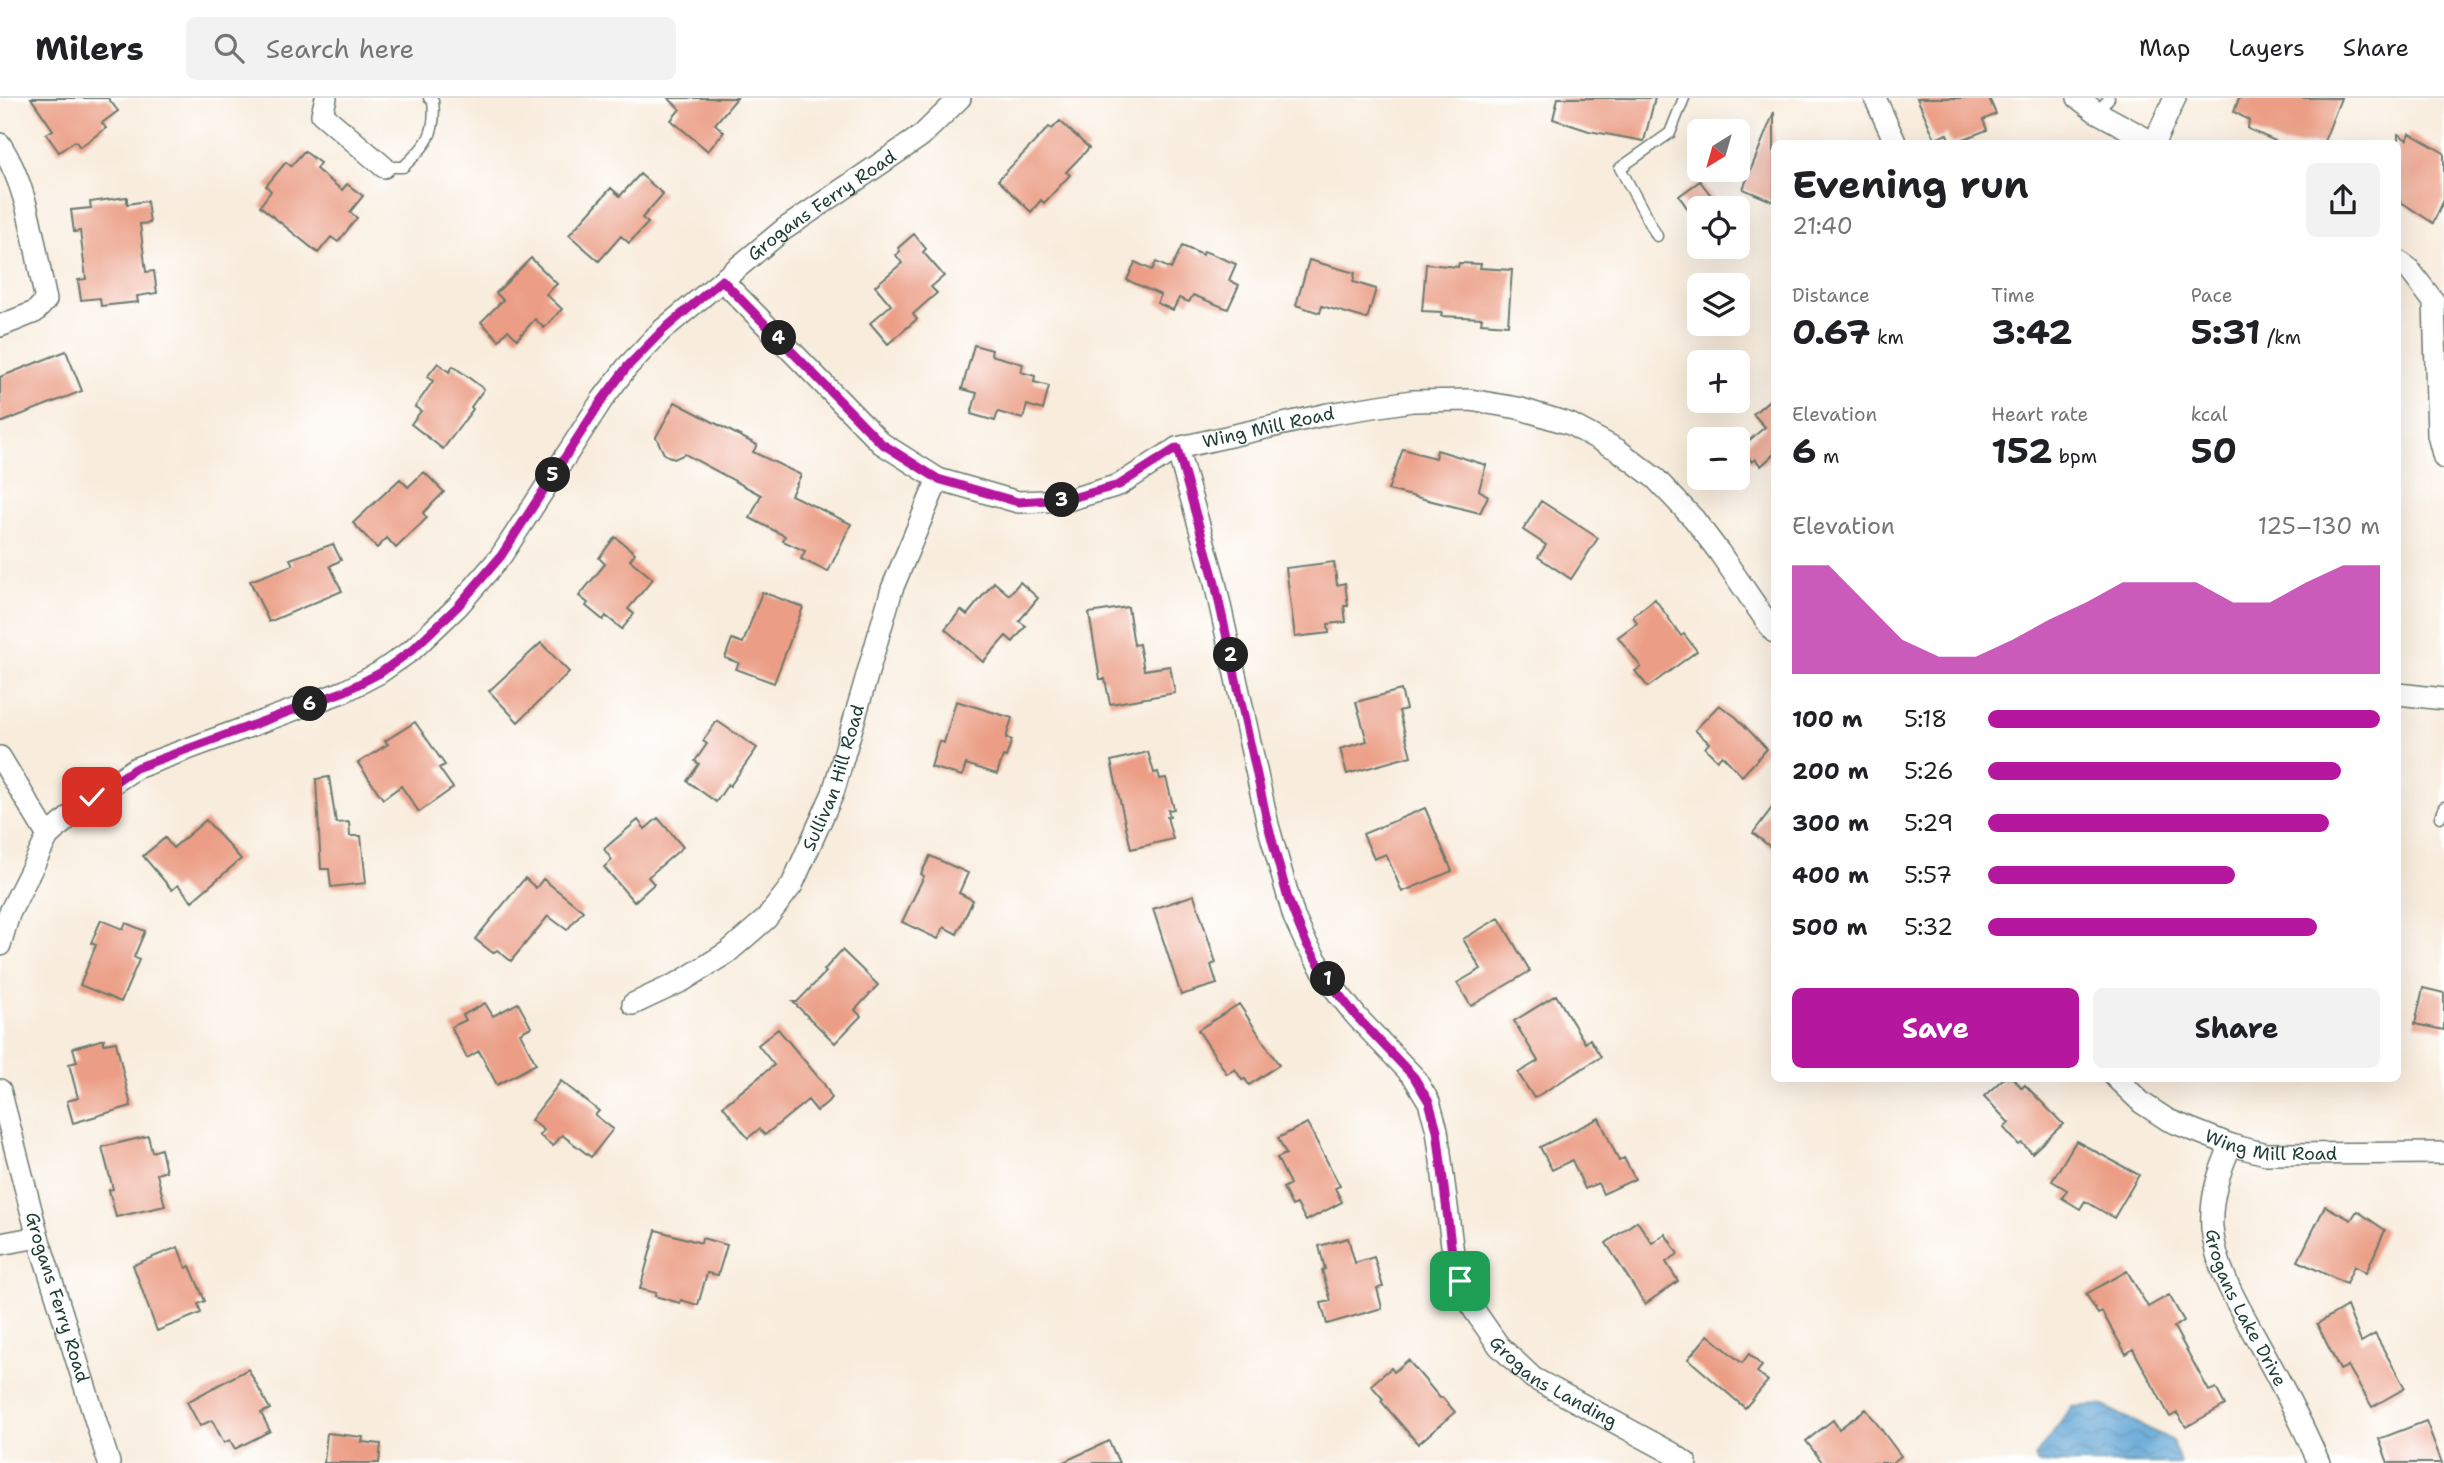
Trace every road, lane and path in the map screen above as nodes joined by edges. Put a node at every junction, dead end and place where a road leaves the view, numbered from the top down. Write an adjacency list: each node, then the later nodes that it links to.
1 (326, 98): 13 (street)
2 (429, 98): 13 (lane)
3 (960, 98): 16 (street, Grogans Ferry Road)
4 (1684, 98): 14 (lane)
5 (1875, 98): 9 (street)
6 (2078, 98): 8 (street)
7 (2175, 98): 11 (street)
8 (2103, 105): 10 (street)
9 (1894, 140)
10 (2149, 140)
11 (2156, 140)
12 (0, 145): 17 (street)
13 (384, 167)
14 (1657, 236)
15 (2401, 263): 19 (street)
16 (722, 280): 20 (street, Wing Mill Road); 25 (street, Grogans Ferry Road)
17 (0, 326)
18 (1177, 448): 20 (street, Wing Mill Road); 21 (street, Wing Mill Road); 35 (street, Grogans Landing)
19 (2444, 458)
20 (938, 479): 27 (street, Sullivan Hill Road)
21 (1771, 628)
22 (2401, 694): 23 (street)
23 (2444, 699)
24 (0, 757): 25 (street)
25 (48, 835): 26 (street, Grogans Ferry Road)
26 (0, 945)
27 (633, 1004)
28 (2120, 1082): 30 (street, Wing Mill Road)
29 (0, 1090): 32 (street, Grogans Ferry Road)
30 (2231, 1145): 31 (street, Wing Mill Road); 36 (street, Grogans Lake Drive)
31 (2444, 1153)
32 (38, 1237): 33 (street); 34 (street, Grogans Ferry Road)
33 (0, 1244)
34 (109, 1463)
35 (1686, 1463)
36 (2319, 1463)

